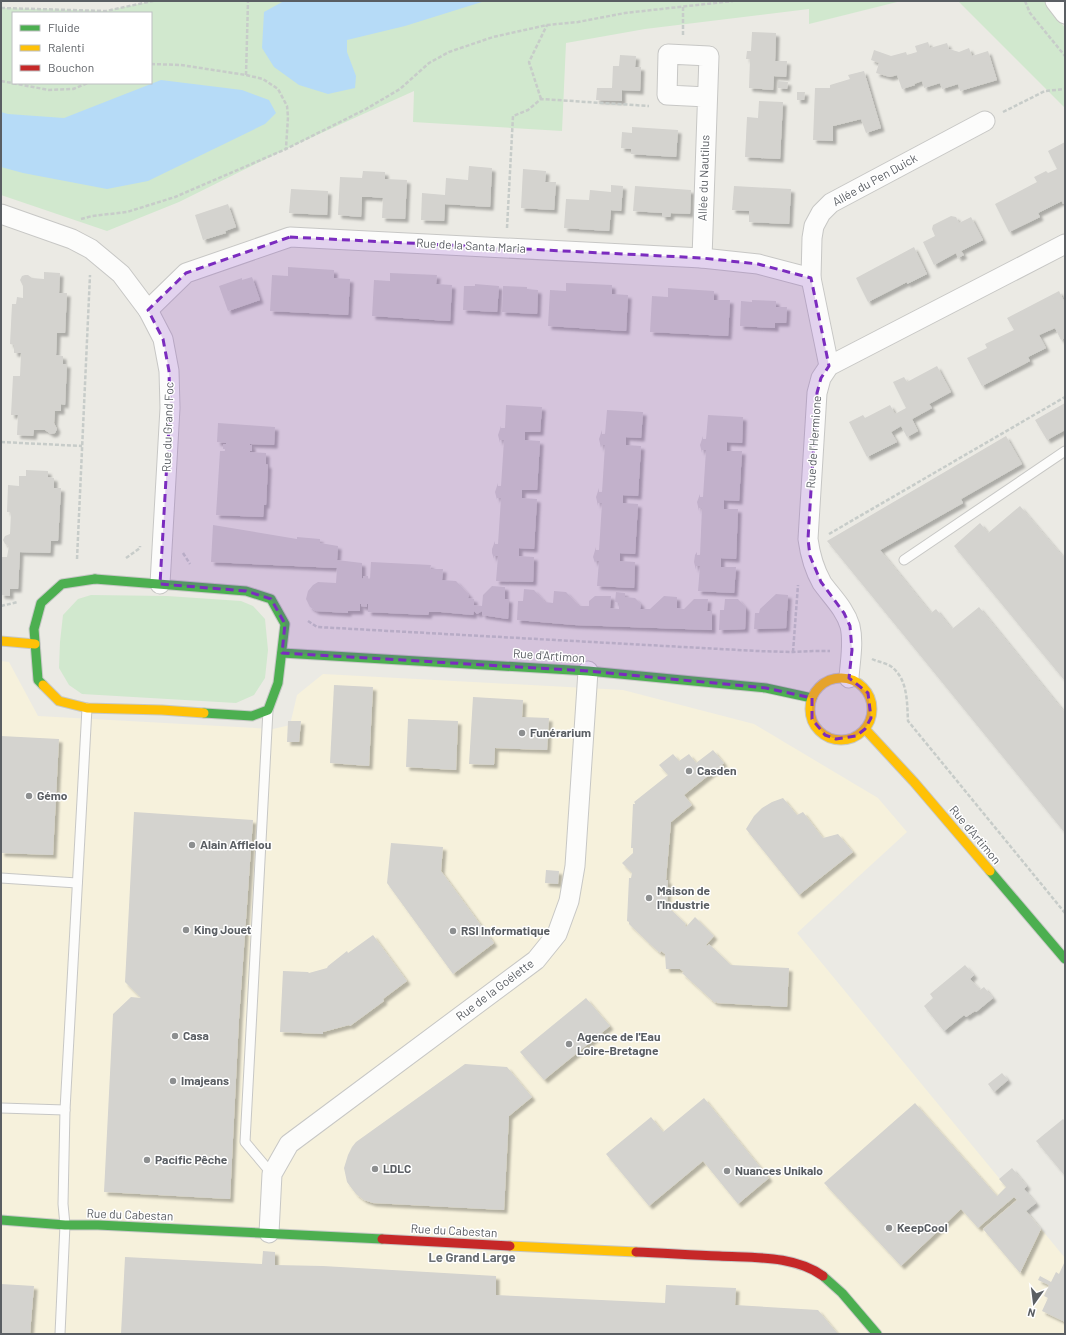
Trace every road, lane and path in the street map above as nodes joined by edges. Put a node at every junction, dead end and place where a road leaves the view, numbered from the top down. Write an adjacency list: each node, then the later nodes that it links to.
1 (153, 1): 7 (path)
2 (248, 1): 13 (path)
3 (733, 1): 6 (path)
4 (1025, 1): 11 (path)
5 (1055, 1): 8 (street)
6 (683, 7): 9 (path); 10 (path)
7 (1, 8)
8 (1065, 14)
9 (547, 25): 21 (path); 23 (path)
10 (684, 55): 19 (street, Allée du Nautilus); 20 (street, Allée du Nautilus)
11 (1065, 56)
12 (152, 64): 13 (path)
13 (246, 75): 23 (path)
14 (1, 81): 15 (path)
15 (12, 83)
16 (17, 84): 17 (path)
17 (86, 84)
18 (1065, 89): 22 (path)
19 (667, 94): 20 (street); 21 (path)
20 (707, 97): 29 (street, Allée du Nautilus)
21 (541, 99): 27 (path)
22 (985, 121): 30 (street, Allée du Pen Duick)
23 (286, 149): 25 (path)
24 (1, 214): 25 (street, Rue du Grand Foc)
25 (72, 239): 28 (street, Rue du Grand Foc)
26 (1065, 244): 32 (street)
27 (506, 248): 29 (street, Rue de la Santa Maria); 31 (street, Rue de la Santa Maria)
28 (91, 249): 31 (street, Rue du Grand Foc); 35 (path)
29 (702, 258): 30 (street, Rue de la Santa Maria)
30 (812, 278): 32 (street, Allée du Pen Duick)
31 (148, 310): 41 (street, Rue du Grand Foc)
32 (829, 366): 40 (street, Rue de l'Hermione)
33 (1065, 397): 37 (path)
34 (1, 442): 35 (path)
35 (82, 446): 39 (path)
36 (1065, 451): 38 (lane)
37 (827, 535)
38 (904, 560)
39 (77, 562)
40 (816, 571): 44 (path); 47 (street, Rue de l'Hermione)
41 (160, 584): 43 (street); 45 (street)
42 (1, 641): 43 (street)
43 (35, 644): 49 (street)
44 (793, 652)
45 (282, 653): 46 (street, Rue d'Artimon); 50 (street)
46 (588, 670): 48 (street, Rue d'Artimon); 57 (street, Rue de la Goélette)
47 (849, 678): 48 (street); 51 (street)
48 (812, 698): 51 (street)
49 (87, 708): 50 (street); 53 (lane)
50 (268, 710): 57 (lane)
51 (865, 729): 54 (street, Rue d'Artimon)
52 (1, 878): 53 (lane)
53 (78, 883): 56 (lane)
54 (1065, 959)
55 (1, 1108): 56 (lane)
56 (65, 1110): 59 (lane)
57 (272, 1174): 60 (street, Rue de la Goélette)
58 (1, 1220): 59 (street, Rue du Cabestan)
59 (65, 1224): 60 (street, Rue du Cabestan); 61 (lane)
60 (269, 1233): 62 (street, Rue du Cabestan)
61 (60, 1334)
62 (877, 1334)

